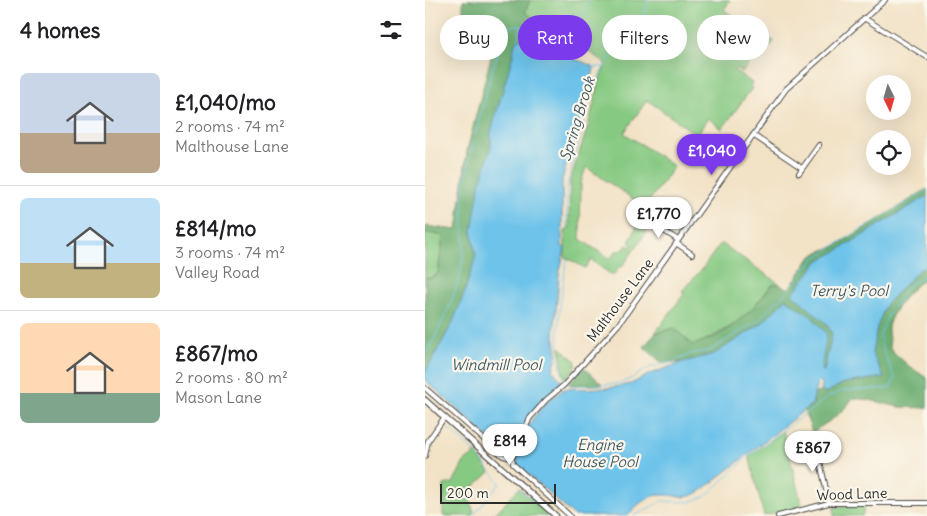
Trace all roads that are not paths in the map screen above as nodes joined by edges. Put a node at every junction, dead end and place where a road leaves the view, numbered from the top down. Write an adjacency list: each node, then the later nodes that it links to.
1 (885, 0): 2 (street, Malthouse Lane)
2 (864, 18): 3 (street); 4 (street, Malthouse Lane)
3 (927, 57)
4 (753, 135): 6 (street); 9 (street, Malthouse Lane)
5 (819, 145): 6 (street)
6 (802, 168): 7 (street)
7 (799, 173)
8 (648, 224): 9 (street)
9 (677, 241): 10 (street); 15 (street, Malthouse Lane)
10 (692, 254)
11 (425, 388): 15 (street)
12 (425, 400): 13 (street)
13 (444, 418): 16 (street); 20 (street)
14 (815, 438): 18 (street)
15 (514, 452): 21 (street)
16 (425, 456): 17 (street)
17 (432, 459)
18 (829, 503): 19 (street, Wood Lane); 22 (street, Wood Lane)
19 (927, 504)
20 (556, 516)
21 (570, 516)
22 (778, 516)

